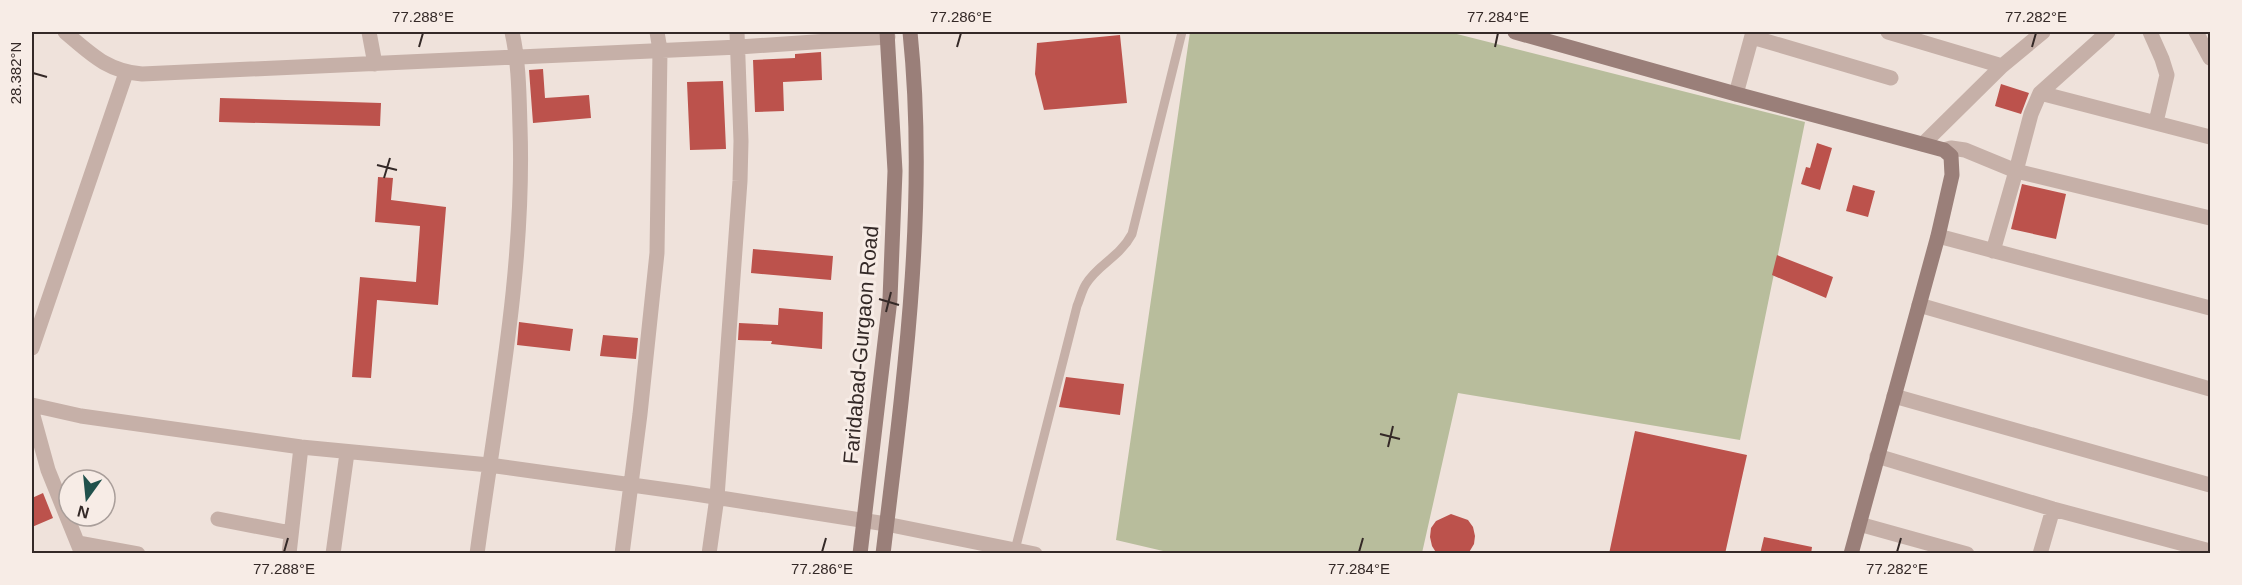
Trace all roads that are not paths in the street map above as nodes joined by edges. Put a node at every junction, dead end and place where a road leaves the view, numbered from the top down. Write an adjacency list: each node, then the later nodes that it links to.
1 (65, 32): 22 (street)
2 (369, 32): 20 (street)
3 (512, 32): 18 (street)
4 (657, 32): 17 (street)
5 (910, 32): 51 (main road, Faridabad-Gurgaon Road)
6 (1182, 32): 55 (lane)
7 (1515, 32): 14 (main road)
8 (1888, 32): 21 (street)
9 (2043, 32): 21 (street)
10 (2108, 32): 24 (street)
11 (2150, 32): 26 (street)
12 (2196, 32): 19 (street)
13 (888, 34): 16 (street); 50 (main road, Faridabad-Gurgaon Road)
14 (1535, 34): 25 (main road)
15 (1753, 34): 23 (street); 25 (street)
16 (738, 39): 17 (street); 47 (street)
17 (660, 50): 18 (street); 46 (street)
18 (517, 57): 20 (street); 44 (street)
19 (2211, 58)
20 (375, 64): 22 (street)
21 (2002, 66): 28 (street)
22 (126, 73): 36 (street)
23 (1891, 78)
24 (2040, 93): 26 (street); 30 (street)
25 (1736, 94): 28 (main road)
26 (2156, 122): 27 (street)
27 (2211, 137)
28 (1923, 144): 29 (main road)
29 (1944, 150): 30 (street); 32 (main road)
30 (2016, 171): 31 (street); 33 (street)
31 (2211, 218)
32 (1938, 236): 33 (street); 34 (main road)
33 (1993, 251): 35 (street)
34 (1919, 305): 37 (street); 38 (main road)
35 (2211, 308)
36 (32, 348)
37 (2211, 388)
38 (1894, 396): 43 (main road); 45 (street)
39 (32, 405): 41 (street)
40 (32, 412): 54 (street)
41 (301, 447): 42 (street); 53 (street)
42 (347, 453): 44 (street); 59 (street)
43 (1877, 456): 48 (street); 52 (main road)
44 (489, 465): 46 (street); 60 (street)
45 (2211, 485)
46 (631, 486): 47 (street); 61 (street)
47 (717, 497): 50 (street); 62 (street)
48 (2053, 509): 56 (street); 68 (street)
49 (218, 519): 53 (street)
50 (864, 521): 51 (street); 63 (main road, Faridabad-Gurgaon Road)
51 (886, 524): 55 (street); 64 (main road, Faridabad-Gurgaon Road)
52 (1859, 524): 66 (main road); 67 (street)
53 (291, 533): 58 (street)
54 (80, 548): 57 (street)
55 (1015, 550): 65 (street)
56 (2211, 551)
57 (138, 554)
58 (289, 554)
59 (333, 554)
60 (477, 554)
61 (622, 554)
62 (710, 554)
63 (860, 554)
64 (883, 554)
65 (1035, 554)
66 (1851, 554)
67 (1967, 554)
68 (2040, 554)

